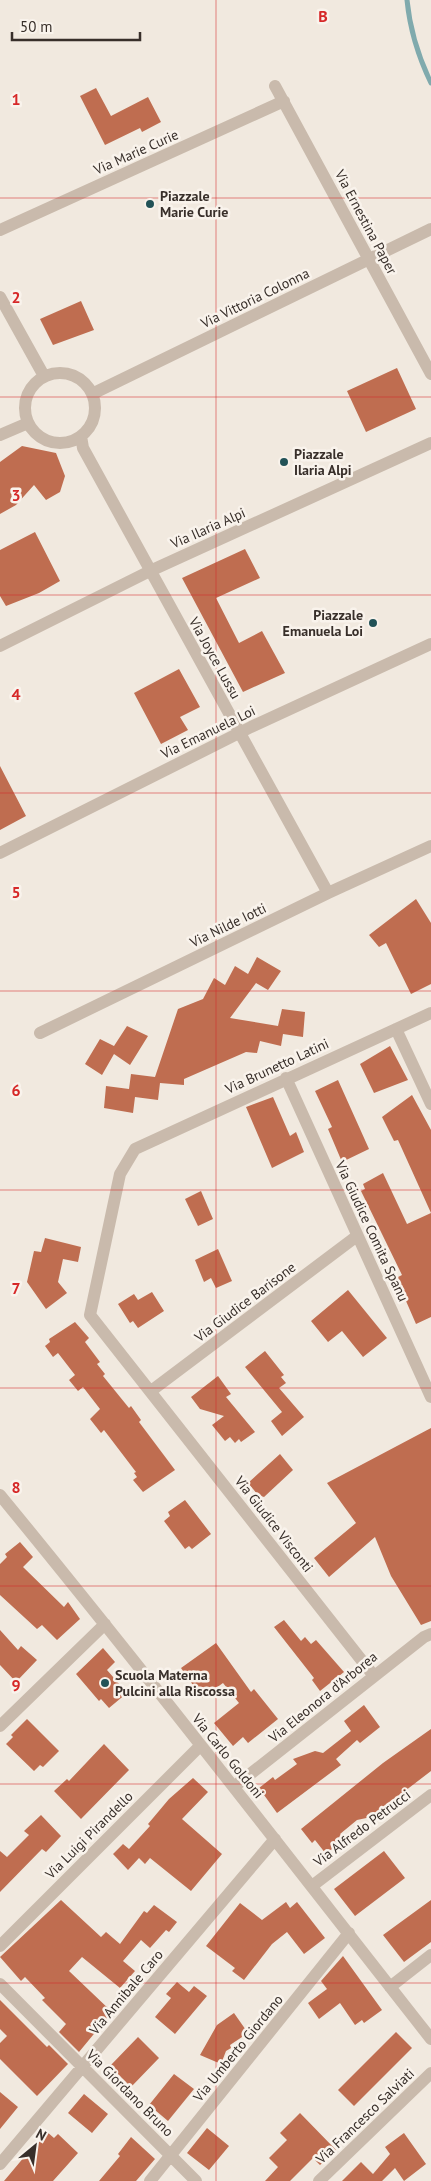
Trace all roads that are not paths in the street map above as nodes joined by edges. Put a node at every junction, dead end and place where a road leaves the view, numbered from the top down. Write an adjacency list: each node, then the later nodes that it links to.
1 (275, 86): 2 (street, Via Ernestina Paper)
2 (284, 102): 4 (street, Via Marie Curie); 5 (street, Via Ernestina Paper)
3 (431, 229): 5 (street, Via Vittoria Colonna)
4 (0, 230)
5 (370, 260): 7 (street, Via Ernestina Paper); 9 (street, Via Vittoria Colonna)
6 (0, 297): 8 (street)
7 (431, 374)
8 (44, 376): 9 (street); 10 (street)
9 (92, 394): 12 (street)
10 (28, 423): 11 (street); 12 (street)
11 (0, 436)
12 (81, 436): 14 (street, Via Joyce Lussu)
13 (431, 443): 14 (street, Via Ilaria Alpi)
14 (150, 571): 16 (street, Via Ilaria Alpi); 17 (street, Via Joyce Lussu)
15 (431, 644): 17 (street, Via Emanuela Loi)
16 (0, 646)
17 (239, 733): 19 (street, Via Emanuela Loi); 20 (street, Via Joyce Lussu)
18 (431, 846): 20 (street, Via Nilde Iotti)
19 (0, 853)
20 (328, 893): 23 (street, Via Nilde Iotti)
21 (431, 1013): 22 (street, Via Brunetto Latini)
22 (396, 1029): 24 (street, Via Brunetto Latini); 25 (street)
23 (40, 1033)
24 (286, 1078): 26 (street, Via Brunetto Latini); 27 (street, Via Giudice Comita Spanu)
25 (431, 1104)
26 (135, 1149): 28 (street, Via Giudice Visconti)
27 (357, 1236): 28 (street, Via Giudice Barisone); 29 (street, Via Giudice Comita Spanu)
28 (150, 1391): 33 (street, Via Giudice Visconti)
29 (431, 1397)
30 (0, 1495): 31 (street, Via Carlo Goldoni)
31 (106, 1624): 34 (street); 35 (street, Via Carlo Goldoni)
32 (431, 1634): 33 (street, Via Eleonora d'Arborea)
33 (374, 1676): 36 (street, Via Eleonora d'Arborea)
34 (0, 1726)
35 (200, 1746): 36 (street, Via Carlo Goldoni); 41 (street, Via Luigi Pirandello)
36 (235, 1786): 38 (street, Via Carlo Goldoni)
37 (431, 1794): 39 (street, Via Alfredo Petrucci)
38 (275, 1839): 39 (street, Via Carlo Goldoni); 46 (street, Via Annibale Caro)
39 (312, 1886): 40 (street, Via Carlo Goldoni)
40 (348, 1933): 44 (street, Via Carlo Goldoni); 48 (street, Via Umberto Giordano)
41 (0, 1946)
42 (431, 1955): 44 (street)
43 (0, 1984): 46 (street, Via Giordano Bruno)
44 (390, 1987): 45 (street, Via Carlo Goldoni)
45 (431, 2039)
46 (82, 2067): 48 (street, Via Giordano Bruno); 49 (street, Via Annibale Caro)
47 (431, 2073): 52 (street, Via Francesco Salviati)
48 (171, 2156): 50 (street, Via Umberto Giordano); 51 (street, Via Giordano Bruno)
49 (0, 2164)
50 (150, 2181)
51 (196, 2181)
52 (319, 2181)

